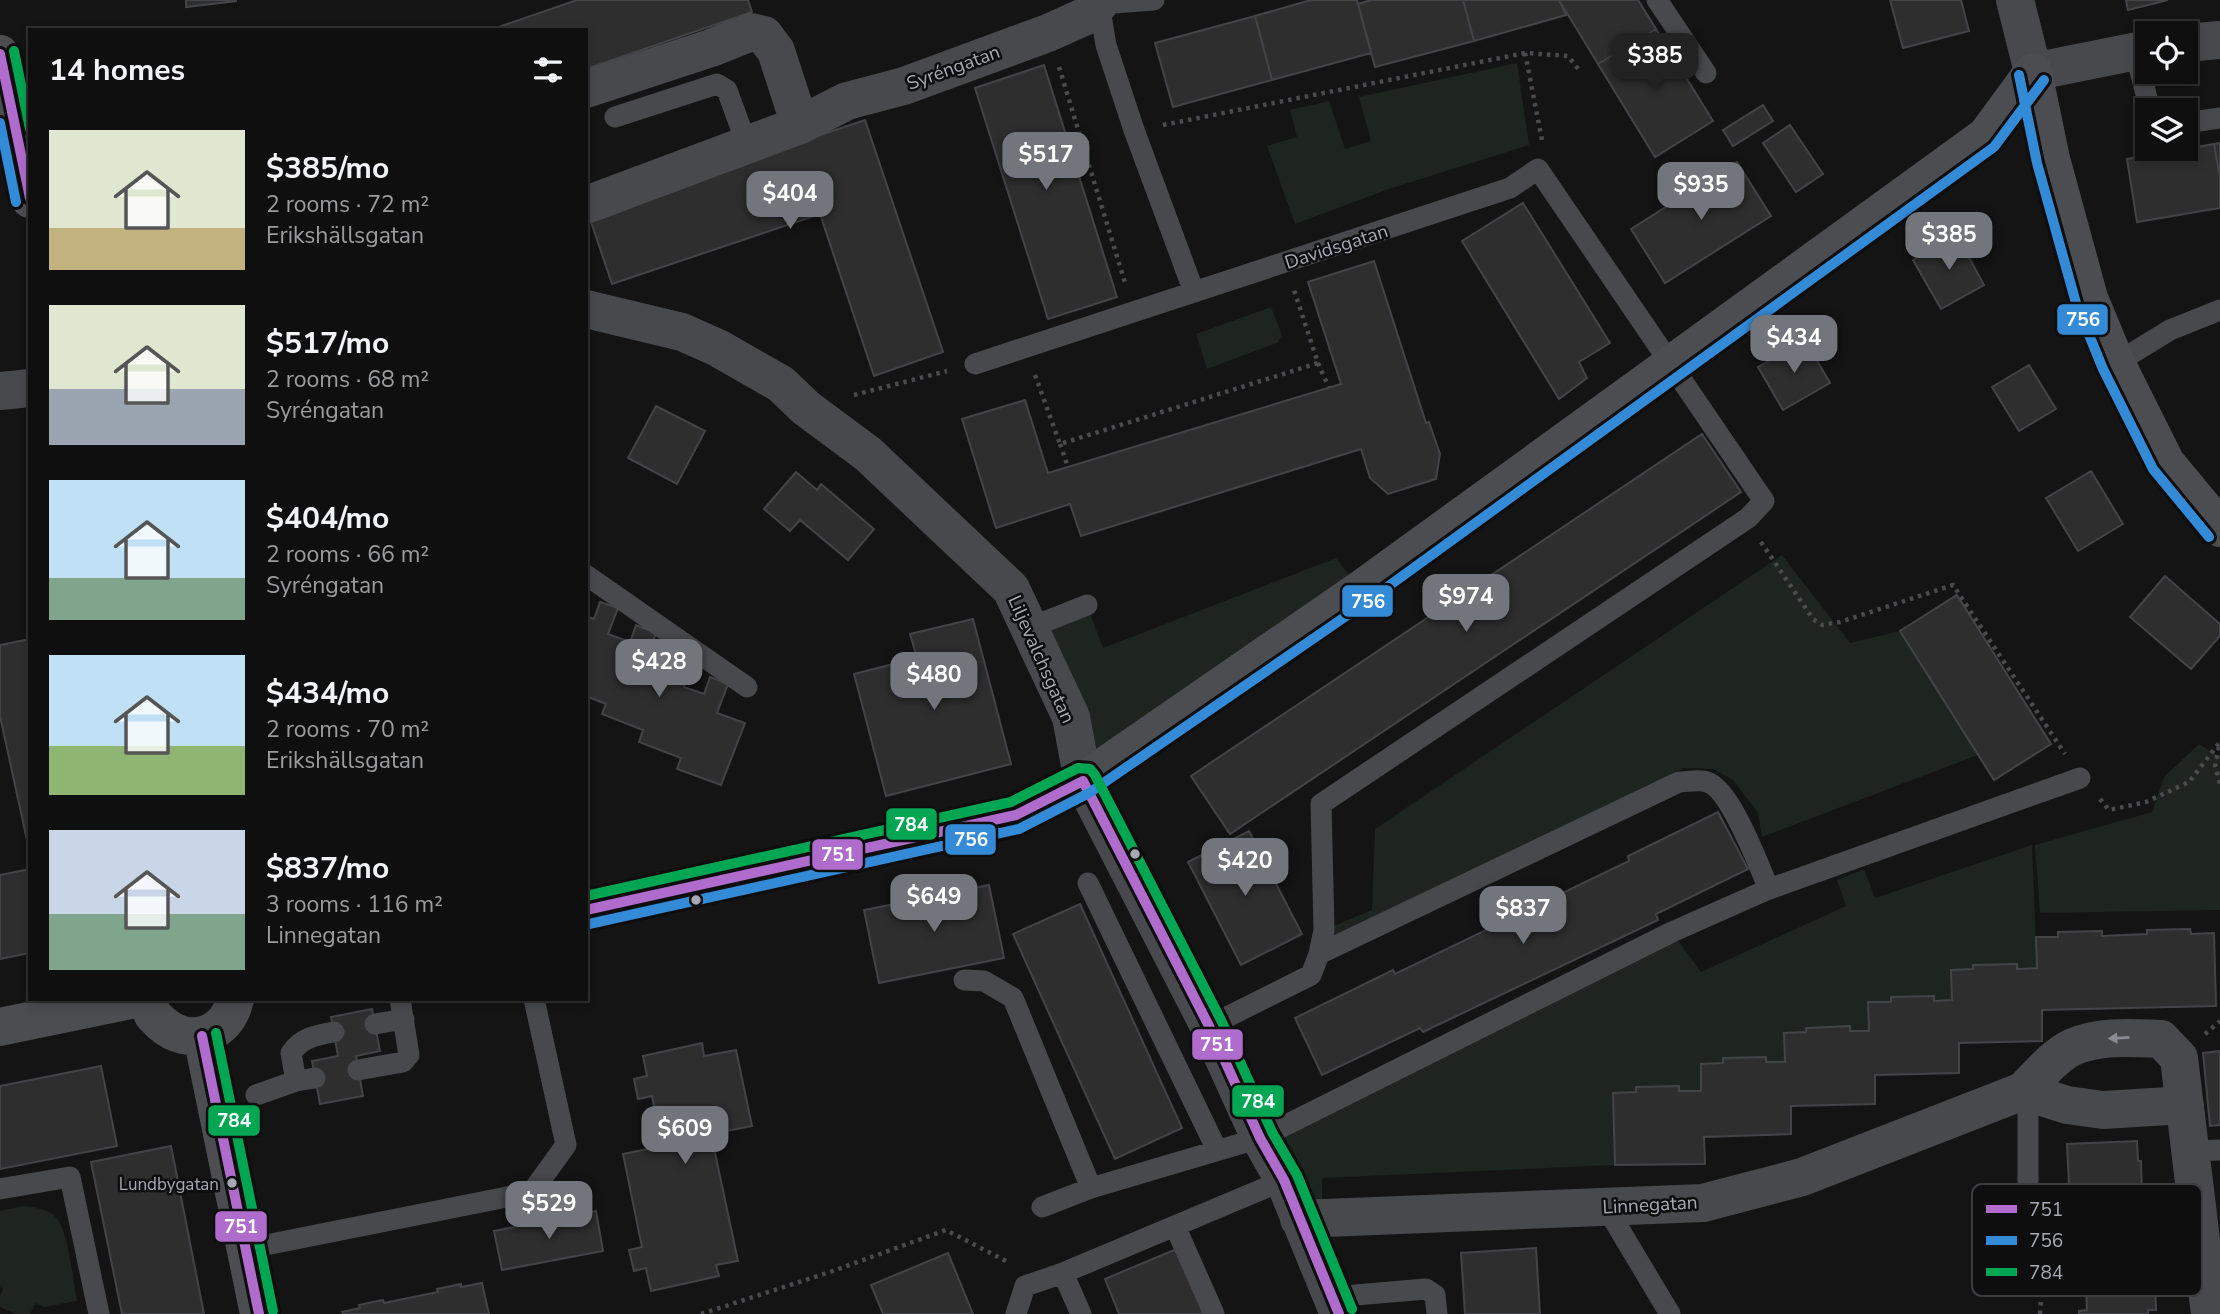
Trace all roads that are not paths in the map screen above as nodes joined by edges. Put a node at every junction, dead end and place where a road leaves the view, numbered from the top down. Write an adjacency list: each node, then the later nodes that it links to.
1 (1154, 0): 4 (lane)
2 (1657, 0): 10 (lane)
3 (2015, 0): 9 (street)
4 (1100, 2): 15 (street, Syréngatan); 19 (lane)
5 (2220, 40): 6 (street)
6 (2198, 42)
7 (2135, 51): 9 (street)
8 (0, 54): 17 (street)
9 (2033, 72): 22 (street); 23 (street)
10 (1706, 73)
11 (588, 88): 15 (street)
12 (615, 117): 16 (lane)
13 (2220, 118): 14 (lane)
14 (2198, 121)
15 (800, 125): 16 (street, Syréngatan)
16 (747, 145): 18 (street, Syréngatan)
17 (28, 189)
18 (588, 204)
19 (1194, 292): 22 (lane, Davidsgatan); 24 (lane, Davidsgatan)
20 (588, 309): 30 (street, Liljevalchsgatan)
21 (2220, 310): 23 (lane)
22 (1672, 363): 33 (street); 37 (lane)
23 (2116, 363): 27 (street)
24 (975, 364)
25 (28, 388): 26 (street)
26 (0, 391)
27 (2220, 527)
28 (588, 576): 31 (lane)
29 (1087, 605): 30 (lane)
30 (1029, 628): 33 (street, Liljevalchsgatan)
31 (747, 687)
32 (2080, 778): 35 (lane)
33 (1083, 781): 36 (street); 45 (street, Liljevalchsgatan)
34 (1088, 883): 54 (lane)
35 (1769, 889): 37 (lane); 53 (lane)
36 (588, 910)
37 (1319, 954): 45 (lane)
38 (964, 980): 58 (lane)
39 (126, 1001): 46 (street)
40 (149, 1001): 48 (street)
41 (235, 1001): 48 (street)
42 (534, 1001): 64 (lane)
43 (402, 1009): 44 (lane); 49 (lane)
44 (375, 1024)
45 (1209, 1026): 53 (street, Liljevalchsgatan)
46 (0, 1027)
47 (334, 1032): 51 (lane)
48 (202, 1036): 64 (street)
49 (358, 1070)
50 (2023, 1091): 52 (street); 52 (street, Linnegatan, one-way to 50); 57 (lane); 61 (street, Linnegatan)
51 (256, 1095)
52 (2185, 1105): 55 (street, Linnegatan)
53 (1260, 1138): 54 (lane); 56 (street, Liljevalchsgatan)
54 (1217, 1150): 58 (lane)
55 (2205, 1150): 74 (street, Linnegatan)
56 (1284, 1180): 62 (street, Liljevalchsgatan); 63 (lane)
57 (2028, 1184)
58 (1091, 1188): 60 (lane)
59 (0, 1189): 67 (lane)
60 (1042, 1207)
61 (1606, 1207): 62 (street, Linnegatan); 73 (lane)
62 (1299, 1219): 66 (street, Liljevalchsgatan)
63 (1175, 1226): 65 (lane); 71 (lane)
64 (246, 1250): 68 (street)
65 (1063, 1273): 69 (lane); 70 (lane)
66 (1337, 1309): 72 (lane)
67 (99, 1314)
68 (259, 1314)
69 (1016, 1314)
70 (1081, 1314)
71 (1214, 1314)
72 (1437, 1314)
73 (1670, 1314)
74 (2210, 1314)

